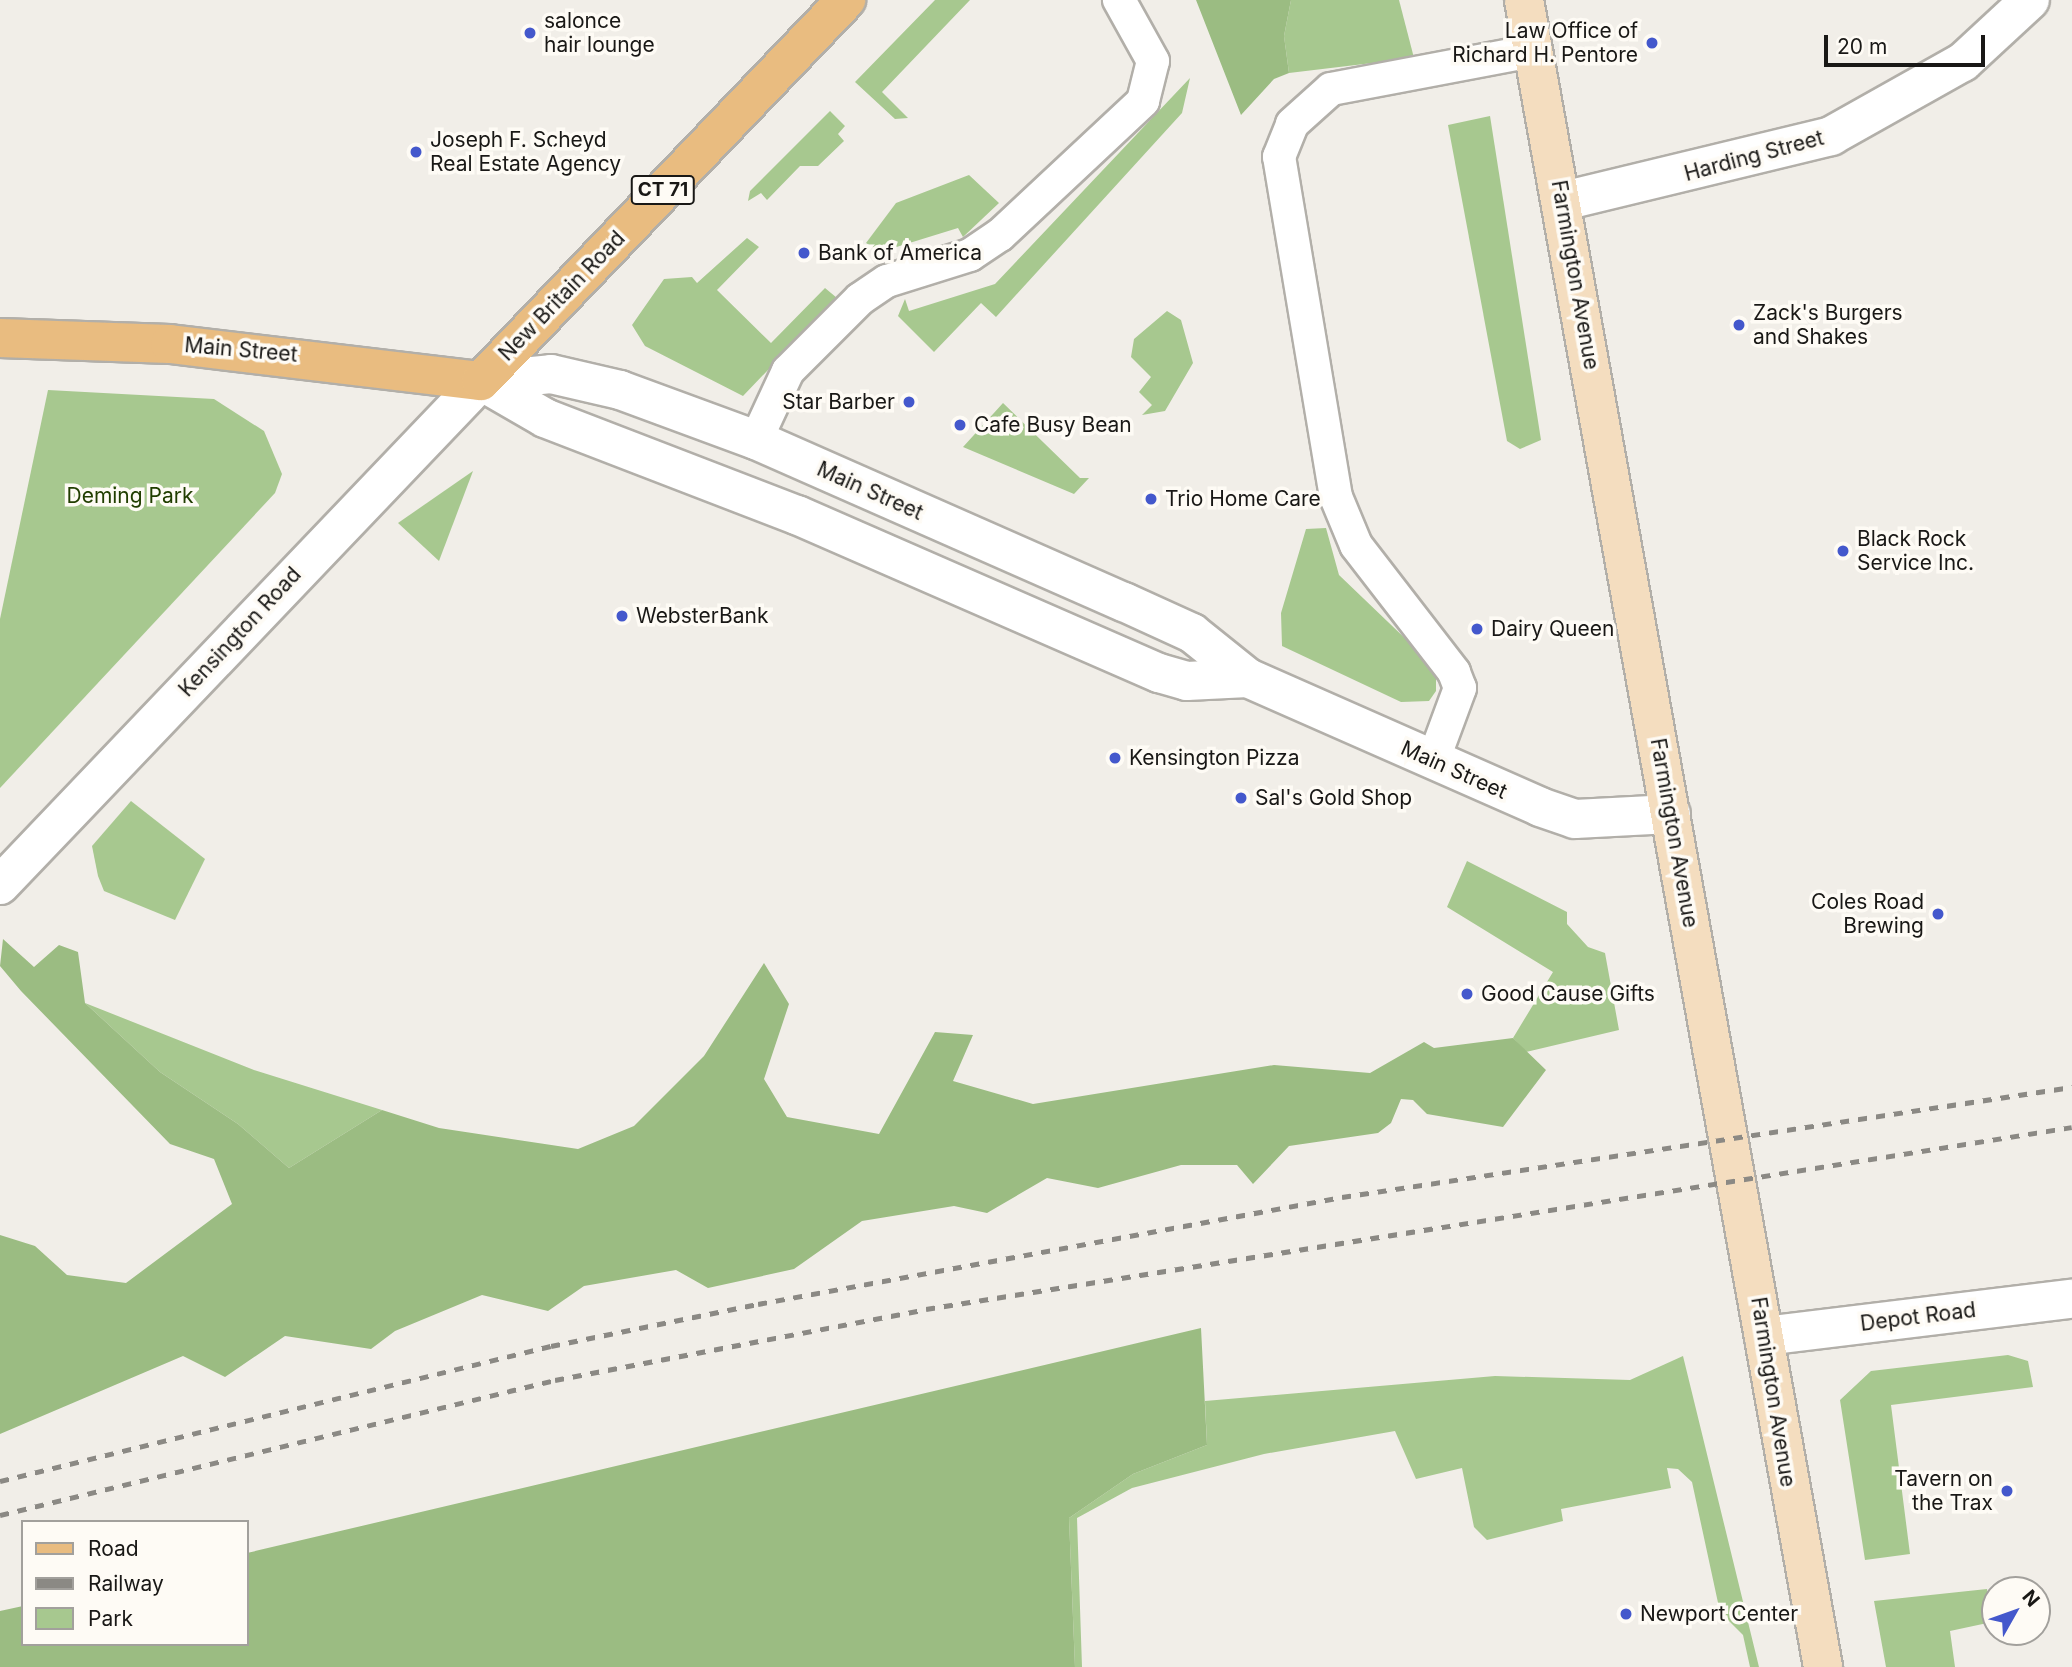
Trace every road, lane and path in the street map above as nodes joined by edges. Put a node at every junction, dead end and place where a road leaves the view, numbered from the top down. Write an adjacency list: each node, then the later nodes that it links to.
1 (846, 0): 8 (main road, New Britain Road / CT 71)
2 (1119, 0): 9 (lane)
3 (1524, 0): 5 (main road, Farmington Avenue)
4 (2030, 0): 6 (street, Harding Street)
5 (1533, 51): 6 (main road, Farmington Avenue); 16 (lane)
6 (1563, 201): 17 (main road, Farmington Avenue)
7 (0, 338): 8 (main road, Main Street)
8 (481, 381): 9 (street, Main Street); 10 (street, Main Street); 18 (street, Kensington Road)
9 (756, 440): 10 (street); 11 (street, Main Street)
10 (737, 491): 12 (street, Main Street)
11 (985, 542): 12 (street); 13 (street, Main Street)
12 (965, 587): 14 (street, Main Street)
13 (1124, 601): 14 (street); 15 (street, Main Street)
14 (1102, 648): 15 (street, Main Street)
15 (1248, 678): 16 (street, Main Street)
16 (1433, 761): 17 (street, Main Street)
17 (1671, 814): 20 (main road, Farmington Avenue)
18 (0, 885)
19 (2072, 1299): 20 (street, Depot Road)
20 (1764, 1336): 21 (main road, Farmington Avenue)
21 (1823, 1667)

